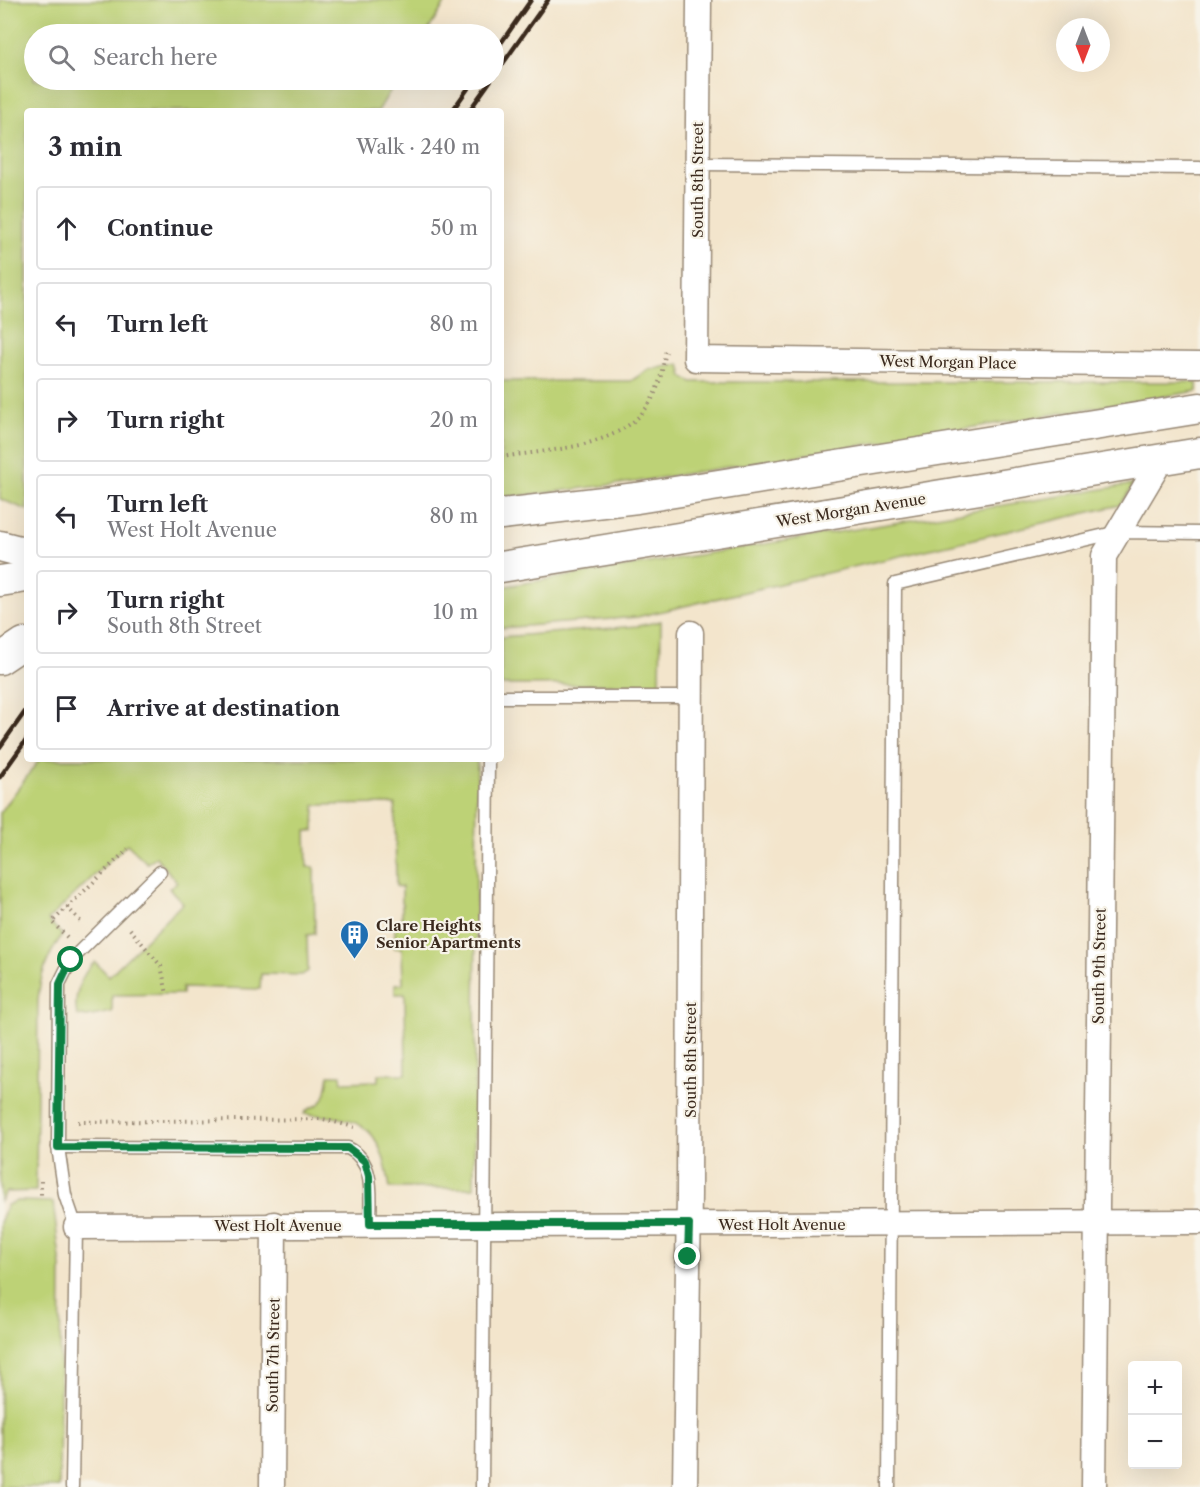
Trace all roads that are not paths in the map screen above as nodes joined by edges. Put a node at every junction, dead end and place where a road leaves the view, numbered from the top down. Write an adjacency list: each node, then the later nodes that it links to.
1 (699, 0): 2 (street, South 8th Street)
2 (698, 164): 3 (lane); 4 (street, South 8th Street)
3 (1200, 168)
4 (696, 359): 5 (street, West Morgan Place)
5 (1200, 365)
6 (1200, 408): 9 (street)
7 (1200, 453): 8 (street, West Morgan Avenue)
8 (1161, 460): 10 (street, South 9th Street); 14 (street, West Morgan Avenue)
9 (504, 514)
10 (1118, 532): 11 (lane); 23 (street, South 9th Street); 29 (lane)
11 (1200, 533)
12 (0, 546): 13 (street)
13 (24, 552)
14 (504, 567)
15 (24, 577): 16 (street)
16 (0, 581)
17 (692, 633): 18 (street, South 8th Street)
18 (691, 697): 19 (lane); 28 (street, South 8th Street)
19 (504, 698)
20 (488, 762): 27 (lane)
21 (160, 872): 22 (lane)
22 (58, 1147): 26 (lane); 30 (lane)
23 (1097, 1222): 24 (street, West Holt Avenue); 29 (street, West Holt Avenue); 36 (street, South 9th Street)
24 (1200, 1222)
25 (274, 1224): 26 (street, West Holt Avenue); 30 (street, West Holt Avenue); 32 (street, South 7th Street)
26 (370, 1224): 27 (street, West Holt Avenue)
27 (486, 1224): 28 (street, West Holt Avenue); 33 (lane)
28 (689, 1224): 29 (street, West Holt Avenue); 34 (street, South 8th Street)
29 (892, 1224): 35 (lane)
30 (76, 1227): 31 (lane)
31 (72, 1487)
32 (272, 1487)
33 (482, 1487)
34 (685, 1487)
35 (889, 1487)
36 (1094, 1487)

